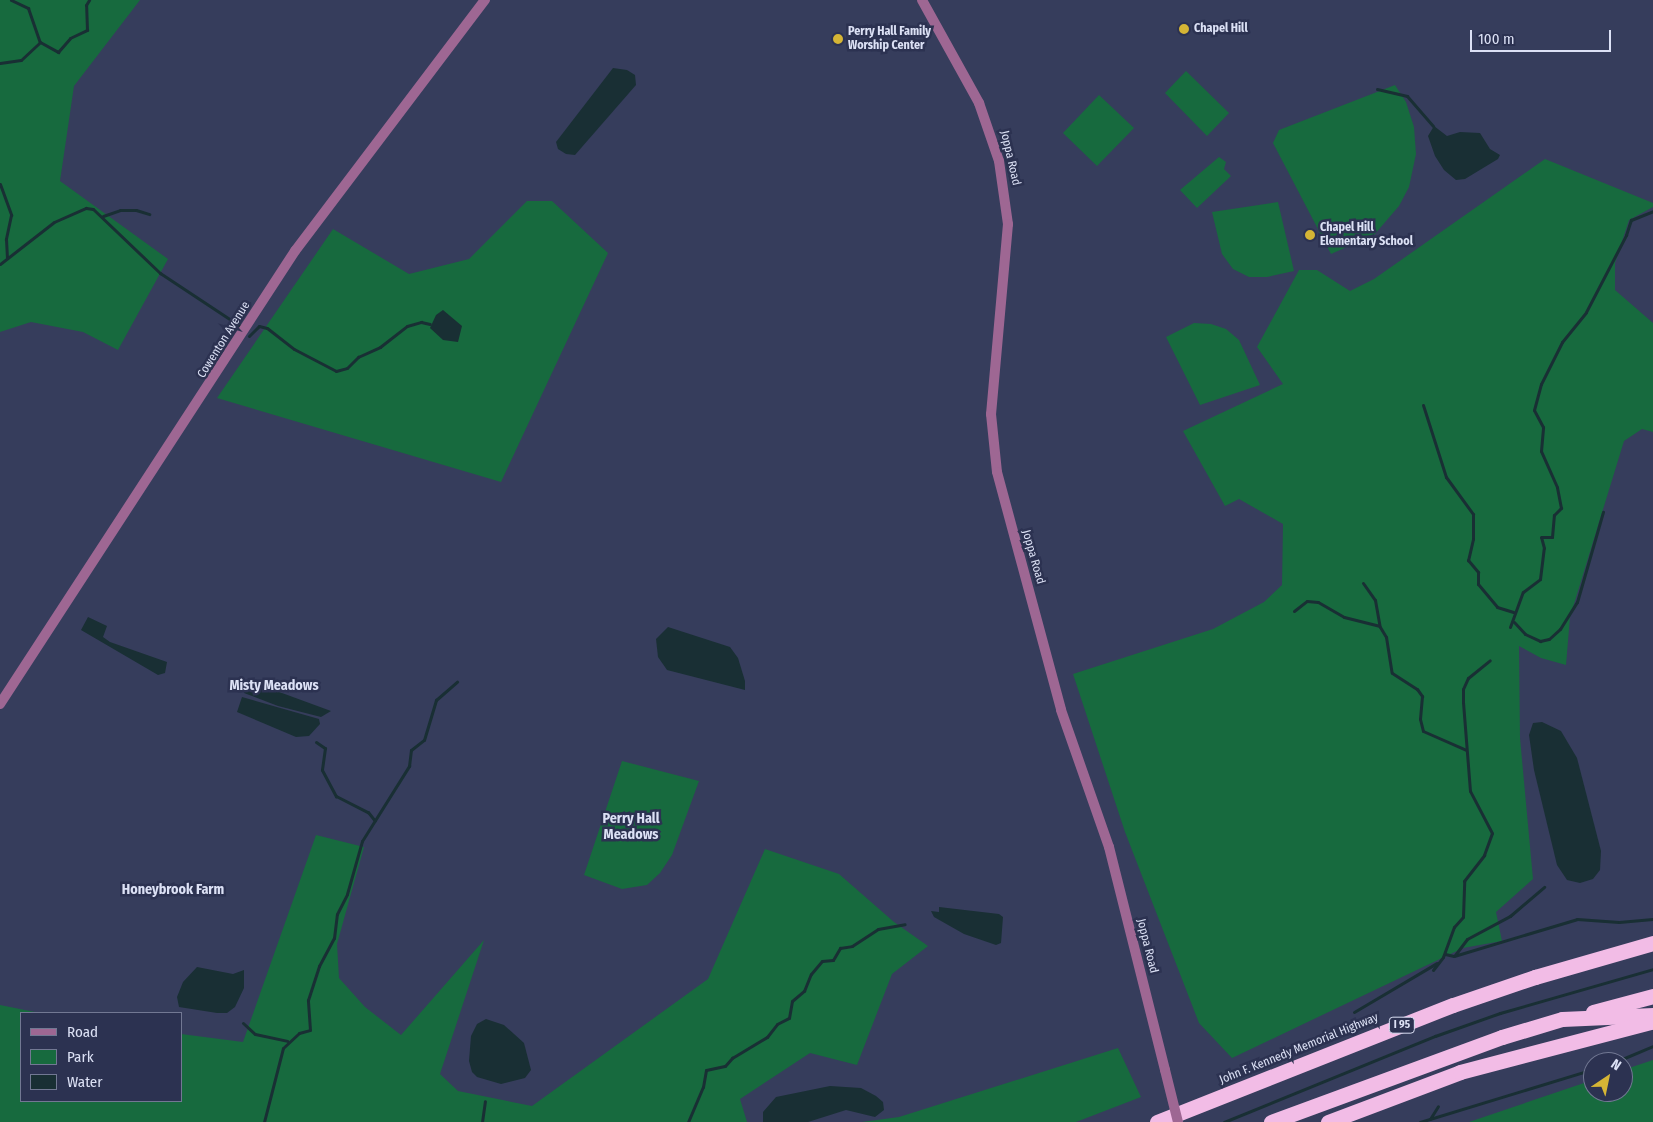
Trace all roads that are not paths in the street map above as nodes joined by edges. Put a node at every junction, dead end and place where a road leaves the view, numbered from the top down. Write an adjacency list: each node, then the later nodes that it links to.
1 (485, 0): 3 (street, Cowenton Avenue)
2 (922, 0): 10 (street, Joppa Road, bridge)
3 (0, 704)
4 (1653, 943): 9 (highway, John F. Kennedy Memorial Highway / I 95)
5 (1653, 996): 7 (highway)
6 (1653, 1015): 7 (highway)
7 (1562, 1020): 11 (highway)
8 (1653, 1022): 12 (highway)
9 (1156, 1122)
10 (1178, 1122)
11 (1271, 1122)
12 (1328, 1122)

